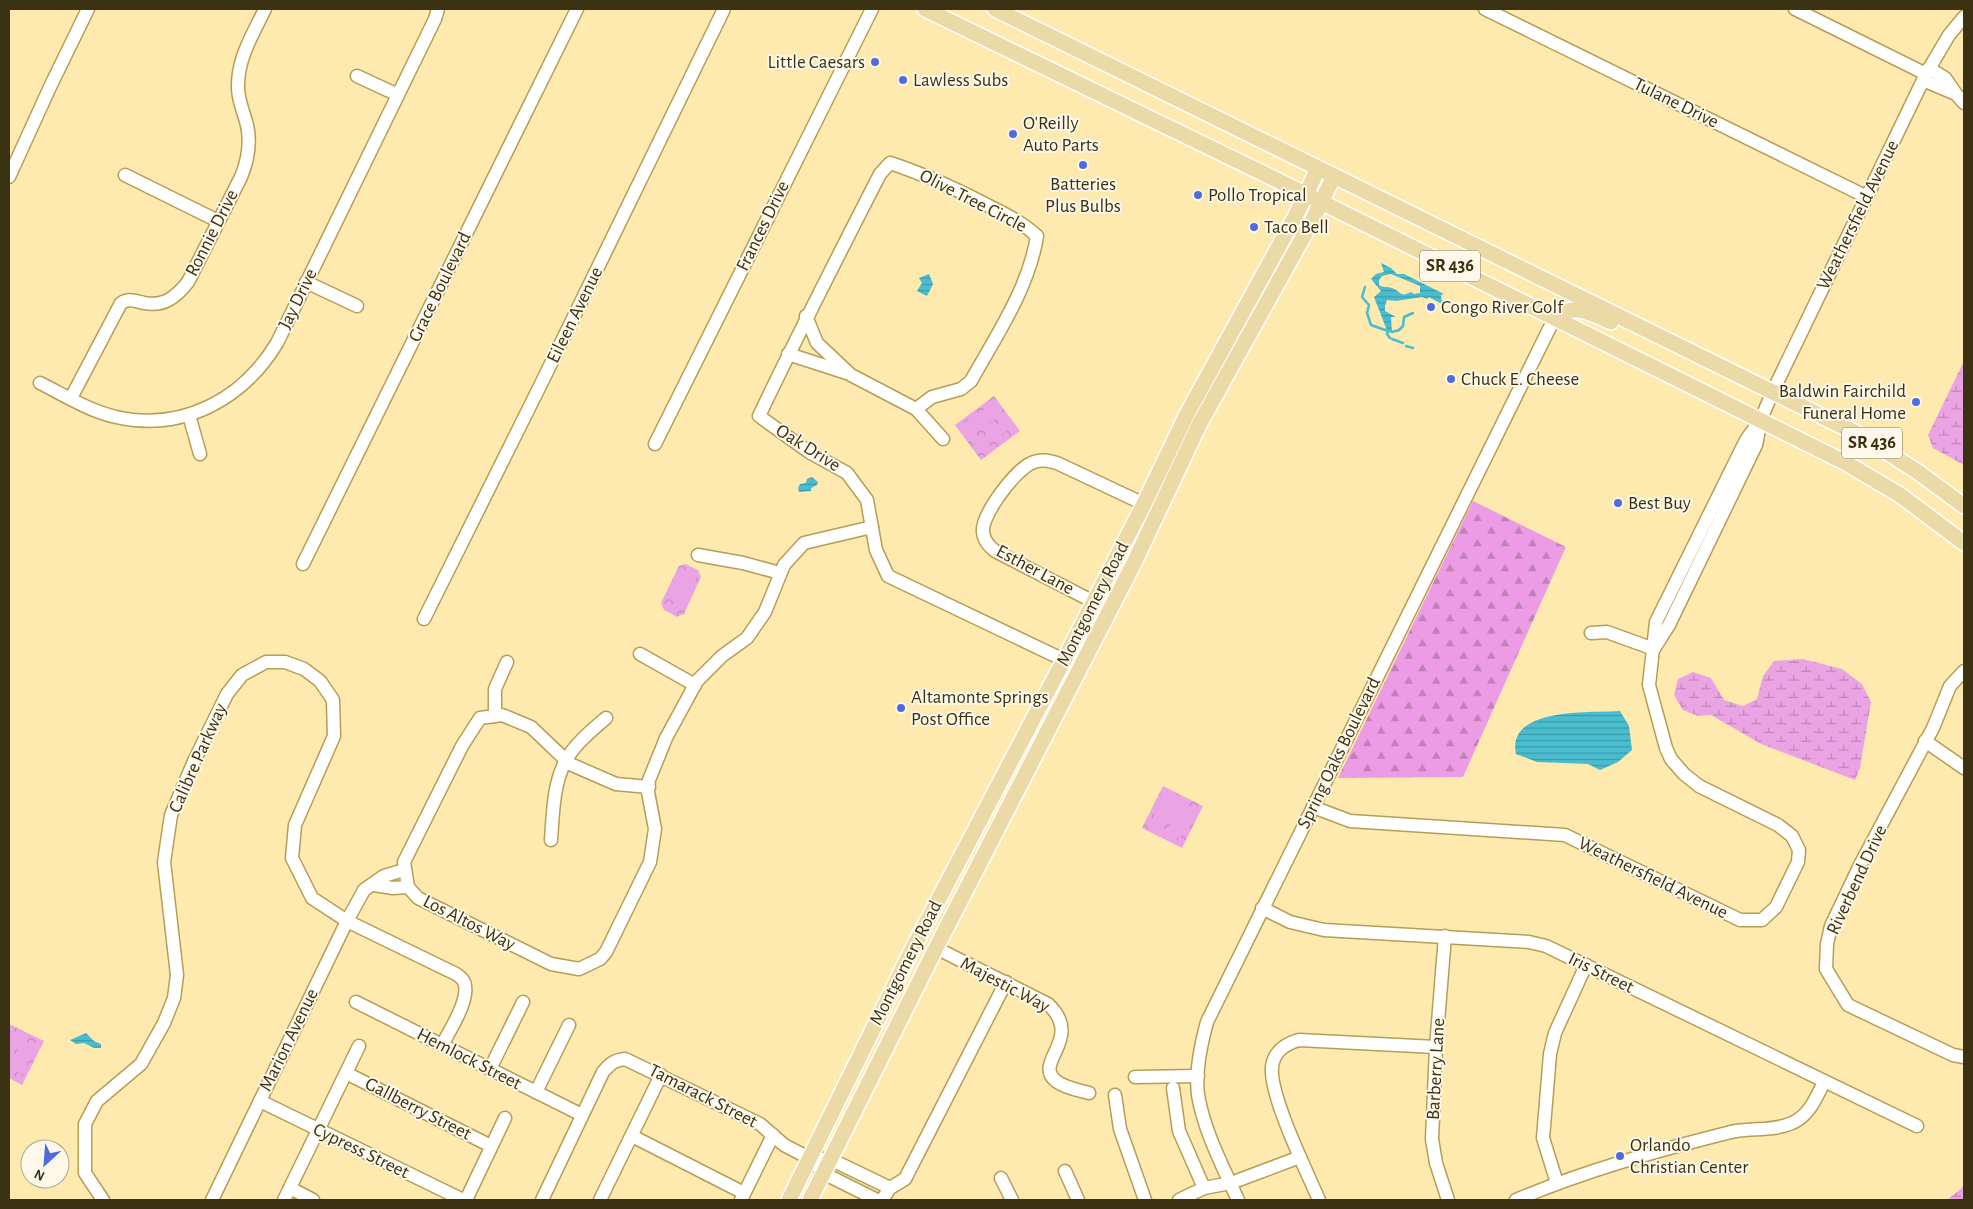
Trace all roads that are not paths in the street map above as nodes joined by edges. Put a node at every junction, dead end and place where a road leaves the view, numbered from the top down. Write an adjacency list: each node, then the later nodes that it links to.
1 (88, 9): 19 (street)
2 (265, 9): 23 (street, Ronnie Drive)
3 (438, 9): 14 (street, Jay Drive)
4 (577, 9): 45 (street, Grace Boulevard)
5 (724, 9): 49 (street, Eileen Avenue)
6 (872, 9): 38 (street, Frances Drive)
7 (925, 9): 20 (main road, SR 436)
8 (995, 9): 16 (main road, SR 436)
9 (1485, 9): 21 (street, Tulane Drive)
10 (1795, 9): 12 (street)
11 (1964, 17): 12 (street, Weathersfield Avenue)
12 (1926, 74): 15 (street); 21 (street, Weathersfield Avenue)
13 (357, 76): 14 (street)
14 (398, 95): 24 (street, Jay Drive)
15 (1960, 98)
16 (1318, 168): 18 (main road, SR 436); 20 (main road, Montgomery Road)
17 (125, 175): 23 (street)
18 (1334, 176): 22 (main road, Montgomery Road); 28 (main road, SR 436)
19 (9, 178)
20 (1306, 194): 22 (main road, SR 436); 40 (main road, Montgomery Road)
21 (1867, 197): 32 (street, Weathersfield Avenue)
22 (1321, 202): 27 (main road, SR 436); 46 (main road, Montgomery Road)
23 (218, 221): 33 (street, Ronnie Drive)
24 (306, 282): 25 (street); 35 (street, Jay Drive)
25 (357, 306)
26 (806, 316): 29 (street, Olive Tree Circle); 30 (street); 34 (street, Olive Tree Circle)
27 (1554, 317): 28 (main road); 36 (main road, SR 436); 64 (street, Spring Oaks Boulevard)
28 (1632, 321): 32 (main road, SR 436)
29 (788, 354): 30 (street); 42 (street, Oak Drive)
30 (851, 375): 34 (street)
31 (40, 383): 33 (street, Jay Drive)
32 (1773, 391): 36 (street, Weathersfield Avenue); 41 (main road, SR 436)
33 (71, 398): 35 (street, Jay Drive)
34 (916, 409): 37 (street)
35 (190, 415): 39 (street)
36 (1761, 419): 43 (main road, SR 436); 51 (street, Weathersfield Avenue)
37 (943, 439)
38 (655, 444)
39 (200, 454)
40 (1144, 504): 46 (main road); 48 (main road, Montgomery Road); 48 (street, Esther Lane)
41 (1964, 506)
42 (872, 527): 47 (street, Los Altos Way); 53 (street, Oak Drive)
43 (1964, 543)
44 (698, 555): 47 (street)
45 (303, 564)
46 (1133, 565): 55 (main road, Montgomery Road)
47 (780, 574): 57 (street, Los Altos Way)
48 (1094, 602): 53 (main road, Montgomery Road)
49 (424, 619)
50 (1591, 633): 51 (street)
51 (1654, 649): 64 (street, Weathersfield Avenue)
52 (640, 654): 57 (street)
53 (1064, 660): 55 (street, Oak Drive); 65 (main road, Montgomery Road)
54 (507, 662): 58 (street)
55 (1079, 670): 66 (main road, Montgomery Road)
56 (1964, 671): 60 (street, Riverbend Drive)
57 (695, 686): 63 (street, Los Altos Way)
58 (495, 716): 61 (street); 68 (street)
59 (606, 718): 61 (street)
60 (1925, 742): 62 (street); 85 (street, Riverbend Drive)
61 (566, 760): 63 (street); 67 (street)
62 (1964, 768)
63 (649, 786): 70 (street, Los Altos Way)
64 (1313, 806): 71 (street, Spring Oaks Boulevard)
65 (984, 813): 66 (main road); 80 (main road, Montgomery Road)
66 (995, 833): 74 (main road, Montgomery Road)
67 (551, 840)
68 (404, 870): 69 (street, Marion Avenue); 70 (street, Los Altos Way)
69 (374, 885): 70 (street); 72 (street, Marion Avenue)
70 (408, 887)
71 (1262, 908): 73 (street, Iris Street); 89 (street, Spring Oaks Boulevard)
72 (347, 921): 82 (street, Calibre Parkway); 96 (street, Marion Avenue); 116 (street, Calibre Parkway)
73 (1445, 936): 75 (street, Iris Street); 84 (street, Barberry Lane)
74 (936, 948): 76 (street, Majestic Way); 81 (main road, Montgomery Road)
75 (1586, 965): 92 (street, Iris Street); 111 (street)
76 (1006, 982): 94 (street, Majestic Way); 113 (street)
77 (356, 1002): 82 (street, Hemlock Street)
78 (523, 1002): 86 (street)
79 (569, 1025): 93 (street)
80 (872, 1031): 81 (main road); 105 (main road, Montgomery Road)
81 (890, 1040): 106 (main road, Montgomery Road)
82 (442, 1045): 86 (street, Hemlock Street)
83 (359, 1046): 87 (street)
84 (1436, 1047): 104 (street); 133 (street, Barberry Lane)
85 (1964, 1057)
86 (490, 1069): 93 (street, Hemlock Street)
87 (346, 1073): 100 (street); 103 (street, Gallberry Street)
88 (661, 1075): 97 (street, Tamarack Street); 101 (street, Tamarack Street); 102 (street)
89 (1198, 1076): 91 (street); 110 (street, Spring Oaks Boulevard)
90 (1135, 1077): 91 (street)
91 (1173, 1082): 114 (street)
92 (1824, 1082): 99 (street, Iris Street); 111 (street)
93 (536, 1092): 97 (street, Hemlock Street)
94 (1089, 1093)
95 (1115, 1095): 129 (street)
96 (260, 1101): 100 (street, Cypress Street); 117 (street, Marion Avenue)
97 (582, 1115): 121 (street)
98 (505, 1118): 103 (street)
99 (1917, 1126)
100 (319, 1130): 112 (street); 120 (street, Cypress Street)
101 (773, 1135): 105 (street, Tamarack Street); 115 (street)
102 (632, 1136): 115 (street); 122 (street)
103 (491, 1146): 120 (street)
104 (1300, 1157): 110 (street); 132 (street)
105 (809, 1158): 106 (street, Tamarack Street); 108 (street, Tamarack Street); 123 (main road, Montgomery Road)
106 (830, 1159): 108 (main road, Montgomery Road); 113 (street, Tamarack Street)
107 (1065, 1171): 128 (street)
108 (823, 1173): 124 (main road, Montgomery Road); 125 (street, Tamarack Street)
109 (1001, 1178): 127 (street)
110 (1230, 1183): 114 (street); 131 (street, Spring Oaks Boulevard)
111 (1557, 1183): 134 (street)
112 (290, 1188): 118 (street); 119 (street)
113 (890, 1188): 126 (street)
114 (1204, 1188): 130 (street)
115 (743, 1197)
116 (103, 1200)
117 (212, 1200)
118 (284, 1200)
119 (313, 1200)
120 (464, 1200)
121 (542, 1200)
122 (600, 1200)
123 (789, 1200)
124 (810, 1200)
125 (877, 1200)
126 (882, 1200)
127 (1012, 1200)
128 (1078, 1200)
129 (1145, 1200)
130 (1179, 1200)
131 (1238, 1200)
132 (1319, 1200)
133 (1448, 1200)
134 (1516, 1200)

